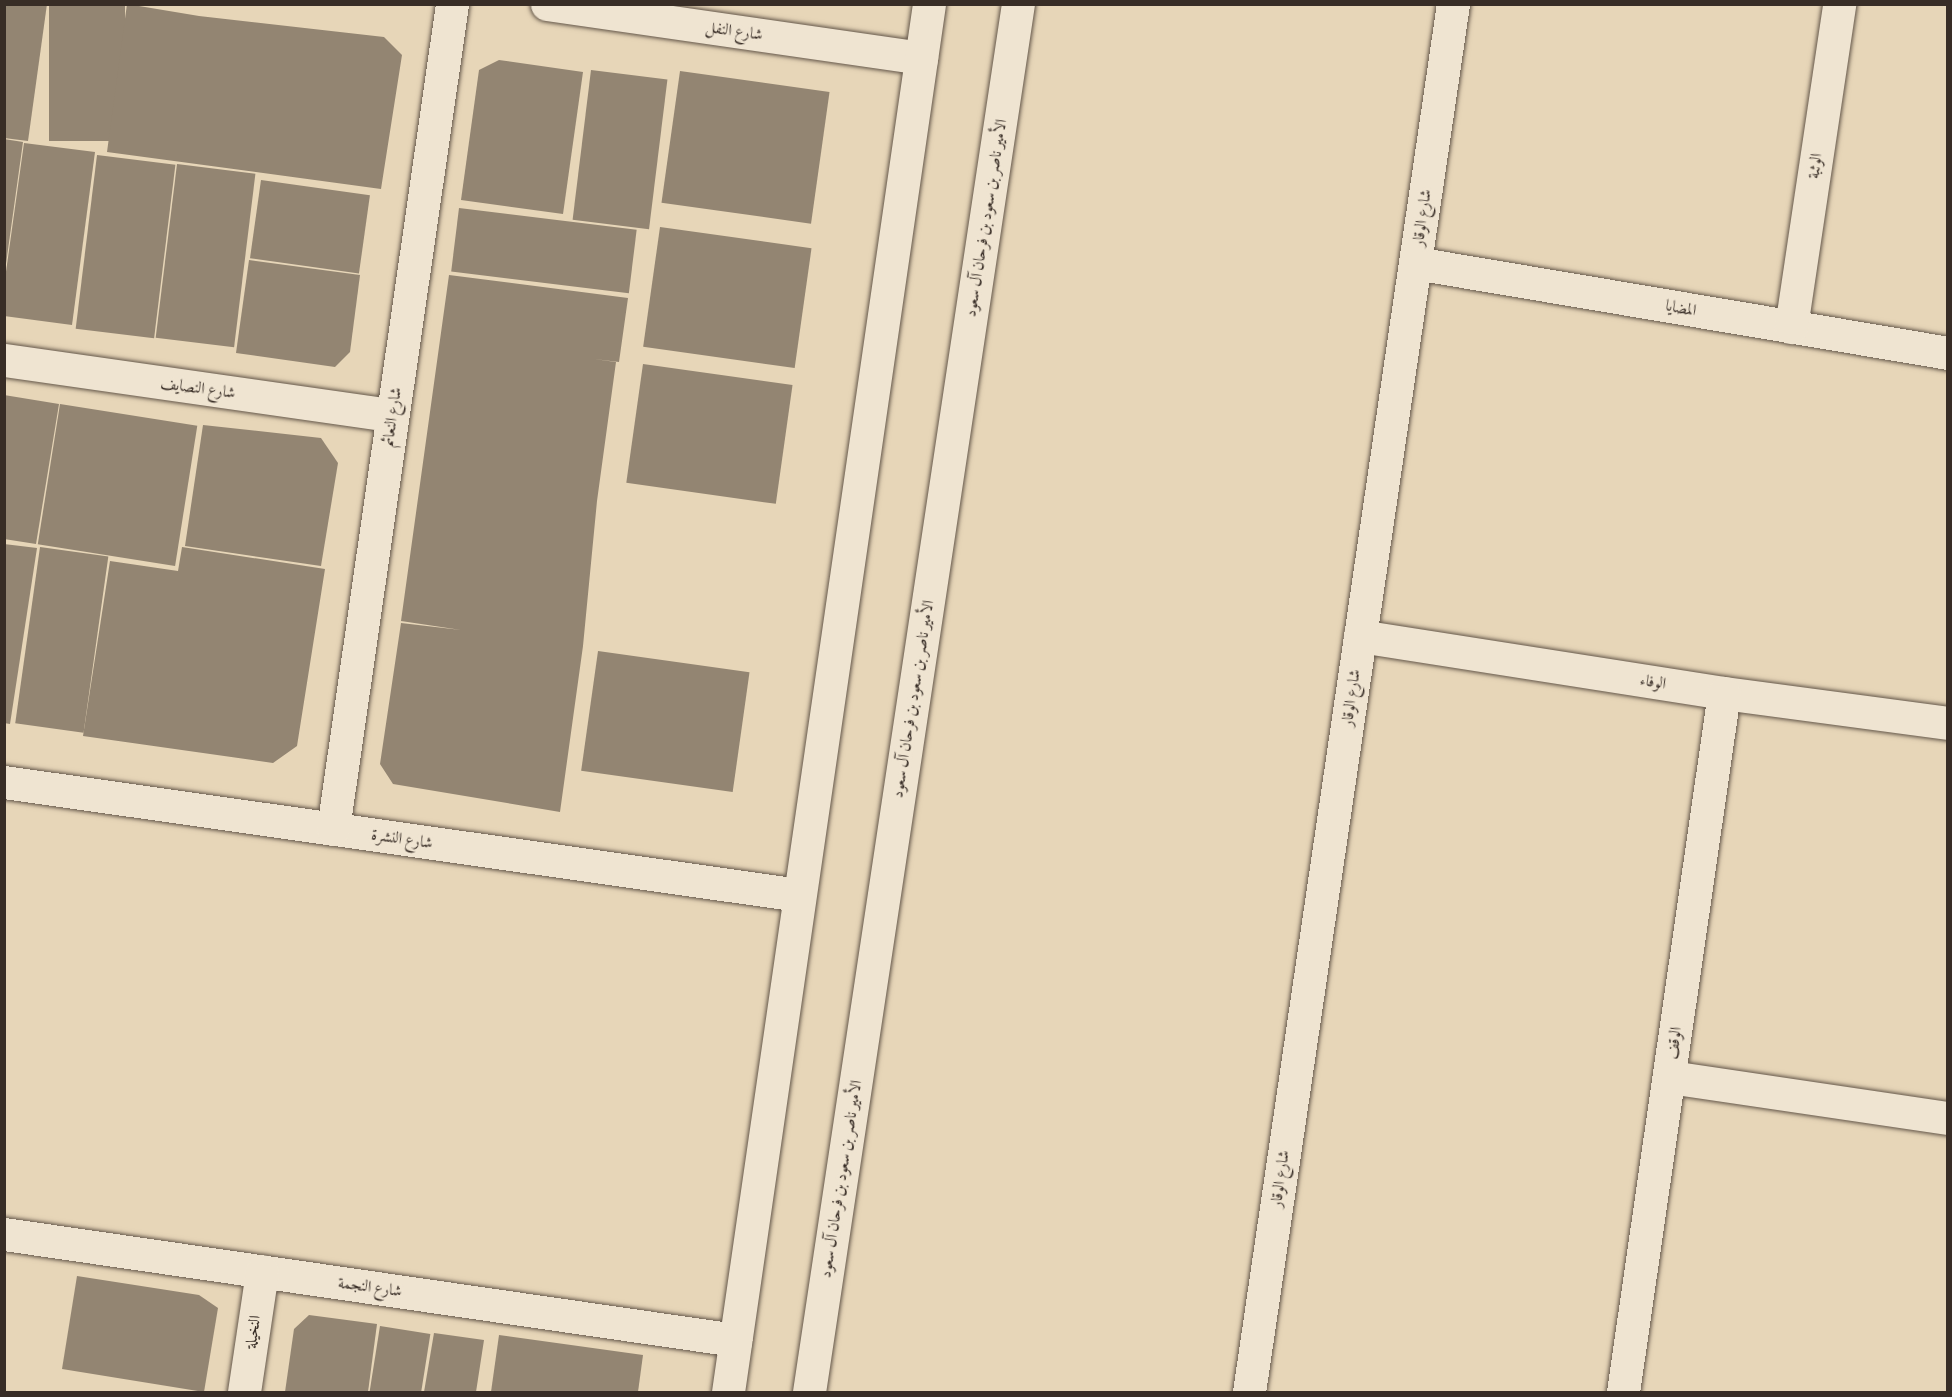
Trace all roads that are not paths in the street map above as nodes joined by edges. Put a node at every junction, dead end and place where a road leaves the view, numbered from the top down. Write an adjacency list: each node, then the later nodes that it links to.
1 (452, 4): 12 (street, شارع النعائم)
2 (547, 4): 7 (street, شارع النفل)
3 (929, 4): 7 (street)
4 (1018, 4): 26 (street, الأمير ناصر بن سعود بن فرحان آل سعود)
5 (1453, 4): 8 (street, شارع الوقار)
6 (1839, 4): 9 (street, الوثبة)
7 (921, 58): 18 (street)
8 (1415, 263): 9 (street, المضايا); 13 (street, شارع الوقار)
9 (1791, 327): 10 (street, المضايا)
10 (1947, 354)
11 (4, 360): 12 (street, شارع النصايف)
12 (392, 415): 17 (street, شارع النعائم)
13 (1360, 636): 14 (street, الوفاء); 27 (street, شارع الوقار)
14 (1724, 693): 15 (street, الوفاء); 19 (street, الوقف)
15 (1947, 723)
16 (4, 782): 17 (street, شارع النشرة)
17 (333, 829): 18 (street, شارع النشرة)
18 (799, 895): 23 (street)
19 (1670, 1077): 20 (street); 28 (street, الوقف)
20 (1947, 1118)
21 (4, 1234): 22 (street, شارع النجمة)
22 (262, 1272): 23 (street, شارع النجمة); 24 (street, النخيلة)
23 (735, 1340): 25 (street)
24 (244, 1392)
25 (728, 1392)
26 (809, 1392)
27 (1249, 1392)
28 (1623, 1392)

